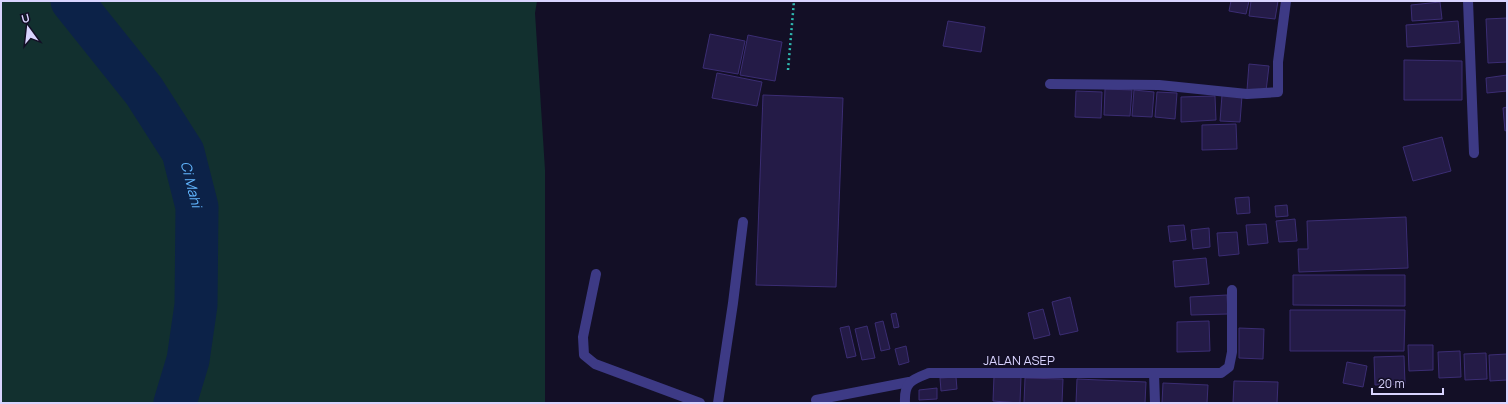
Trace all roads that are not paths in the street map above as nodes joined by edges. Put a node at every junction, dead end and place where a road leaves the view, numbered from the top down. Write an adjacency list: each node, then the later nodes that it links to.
1 (1286, 1): 3 (street)
2 (1468, 1): 4 (street)
3 (1050, 84)
4 (1474, 153)
5 (743, 222): 12 (street)
6 (596, 274): 11 (street)
7 (1232, 290): 8 (street, JALAN ASEP)
8 (1154, 373): 9 (street, JALAN ASEP); 14 (street)
9 (909, 382): 10 (street, JALAN ASEP); 13 (street)
10 (816, 400)
11 (700, 403)
12 (718, 403)
13 (905, 403)
14 (1155, 403)

